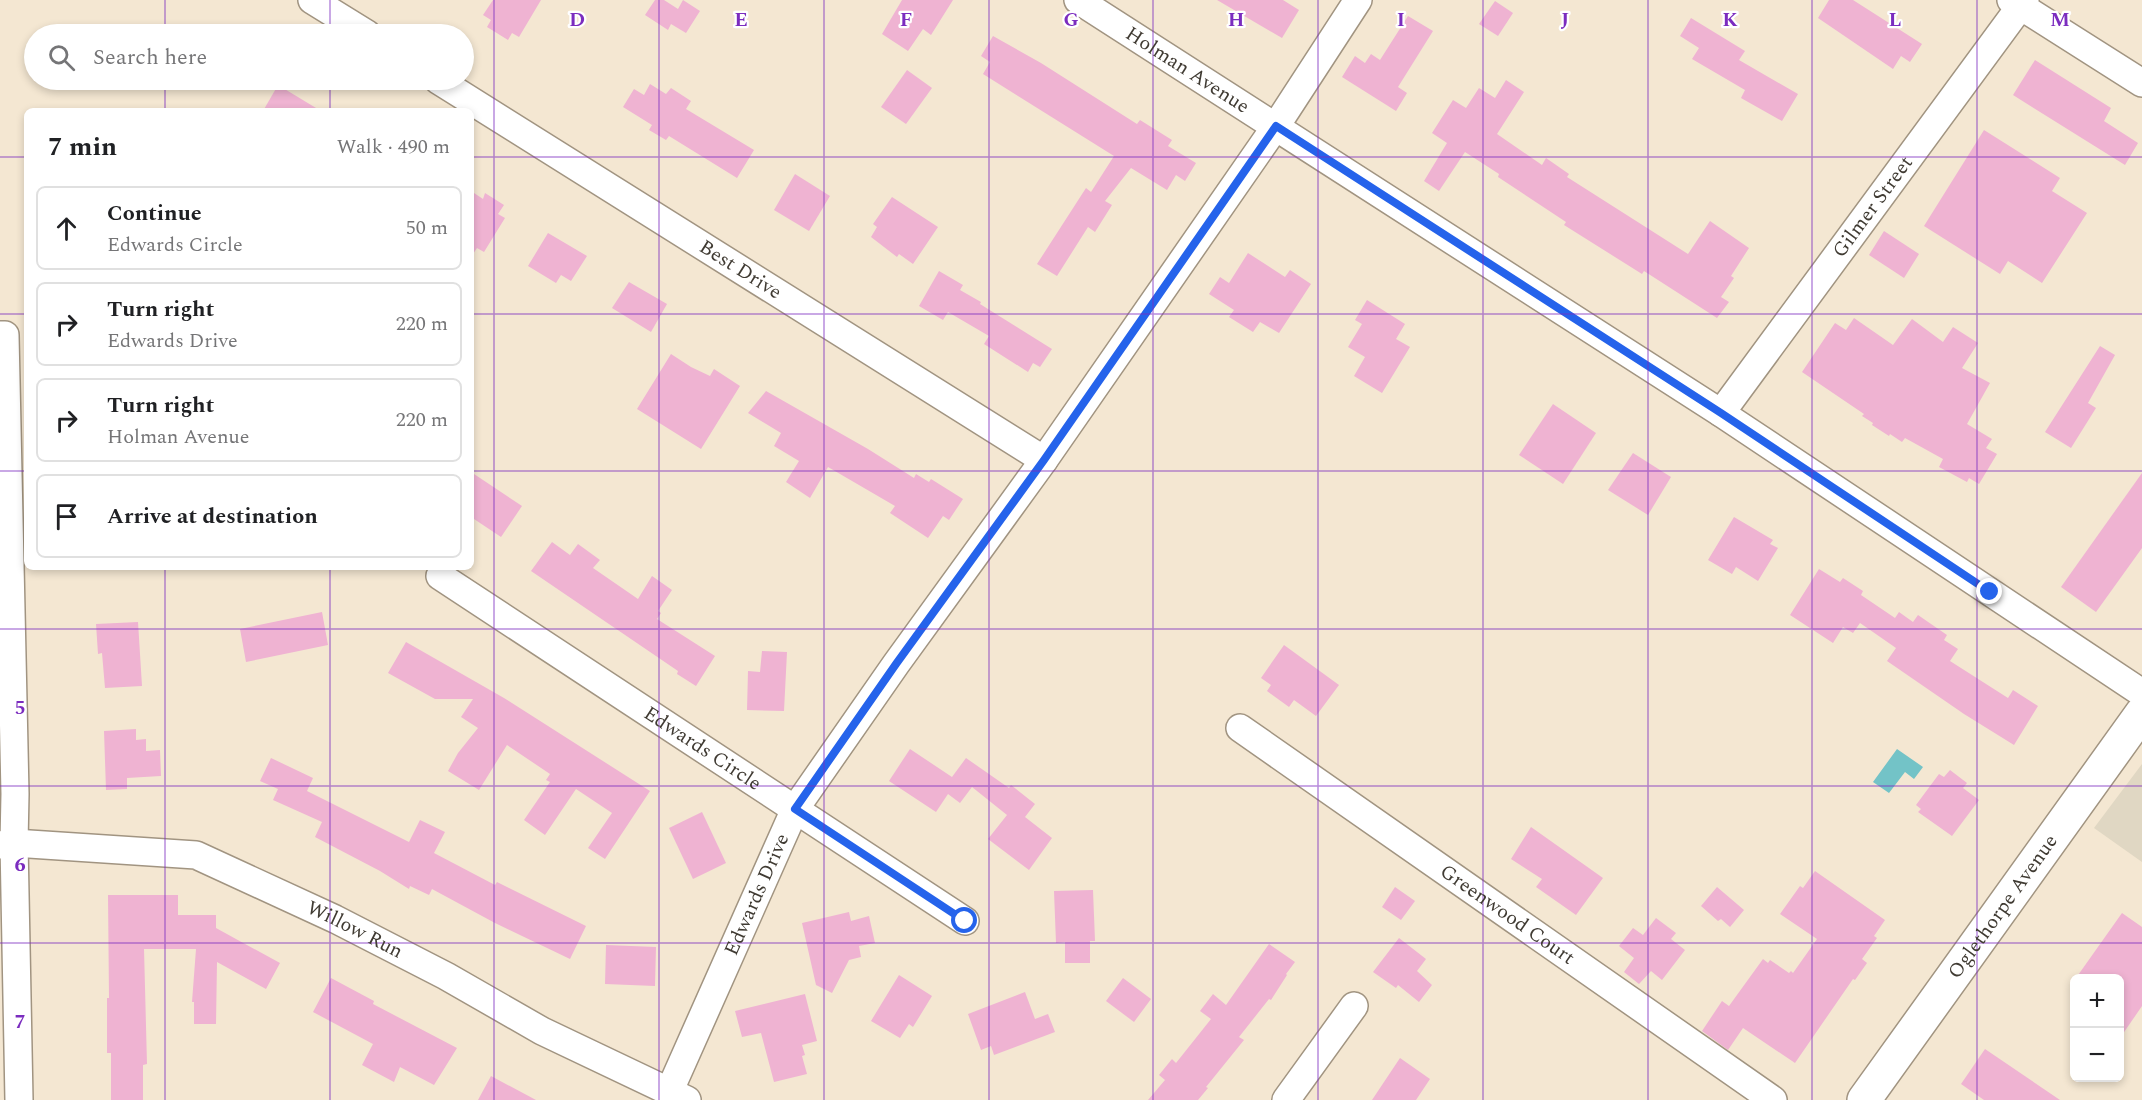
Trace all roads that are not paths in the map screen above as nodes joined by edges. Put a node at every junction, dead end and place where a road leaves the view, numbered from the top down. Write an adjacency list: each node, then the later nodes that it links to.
1 (312, 0): 5 (street)
2 (1078, 0): 8 (street, Holman Avenue)
3 (1358, 0): 8 (street, Edwards Drive)
4 (2019, 2): 6 (street); 10 (street, Gilmer Street)
5 (351, 24)
6 (2142, 83)
7 (454, 90): 11 (street, Best Drive)
8 (1276, 126): 10 (street, Holman Avenue); 11 (street, Edwards Drive)
9 (2, 335): 17 (street)
10 (1721, 413): 13 (street, Holman Avenue)
11 (1044, 460): 16 (street, Edwards Drive)
12 (440, 576): 16 (street, Edwards Circle)
13 (2142, 693)
14 (2142, 713): 24 (main road, Oglethorpe Avenue)
15 (1240, 728): 23 (street, Greenwood Court)
16 (795, 809): 18 (street, Edwards Circle); 20 (street, Edwards Drive)
17 (7, 844): 20 (street, Willow Run); 21 (street)
18 (965, 921)
19 (1354, 1006): 22 (street)
20 (678, 1095)
21 (19, 1100)
22 (1286, 1100)
23 (1773, 1100)
24 (1864, 1100)

